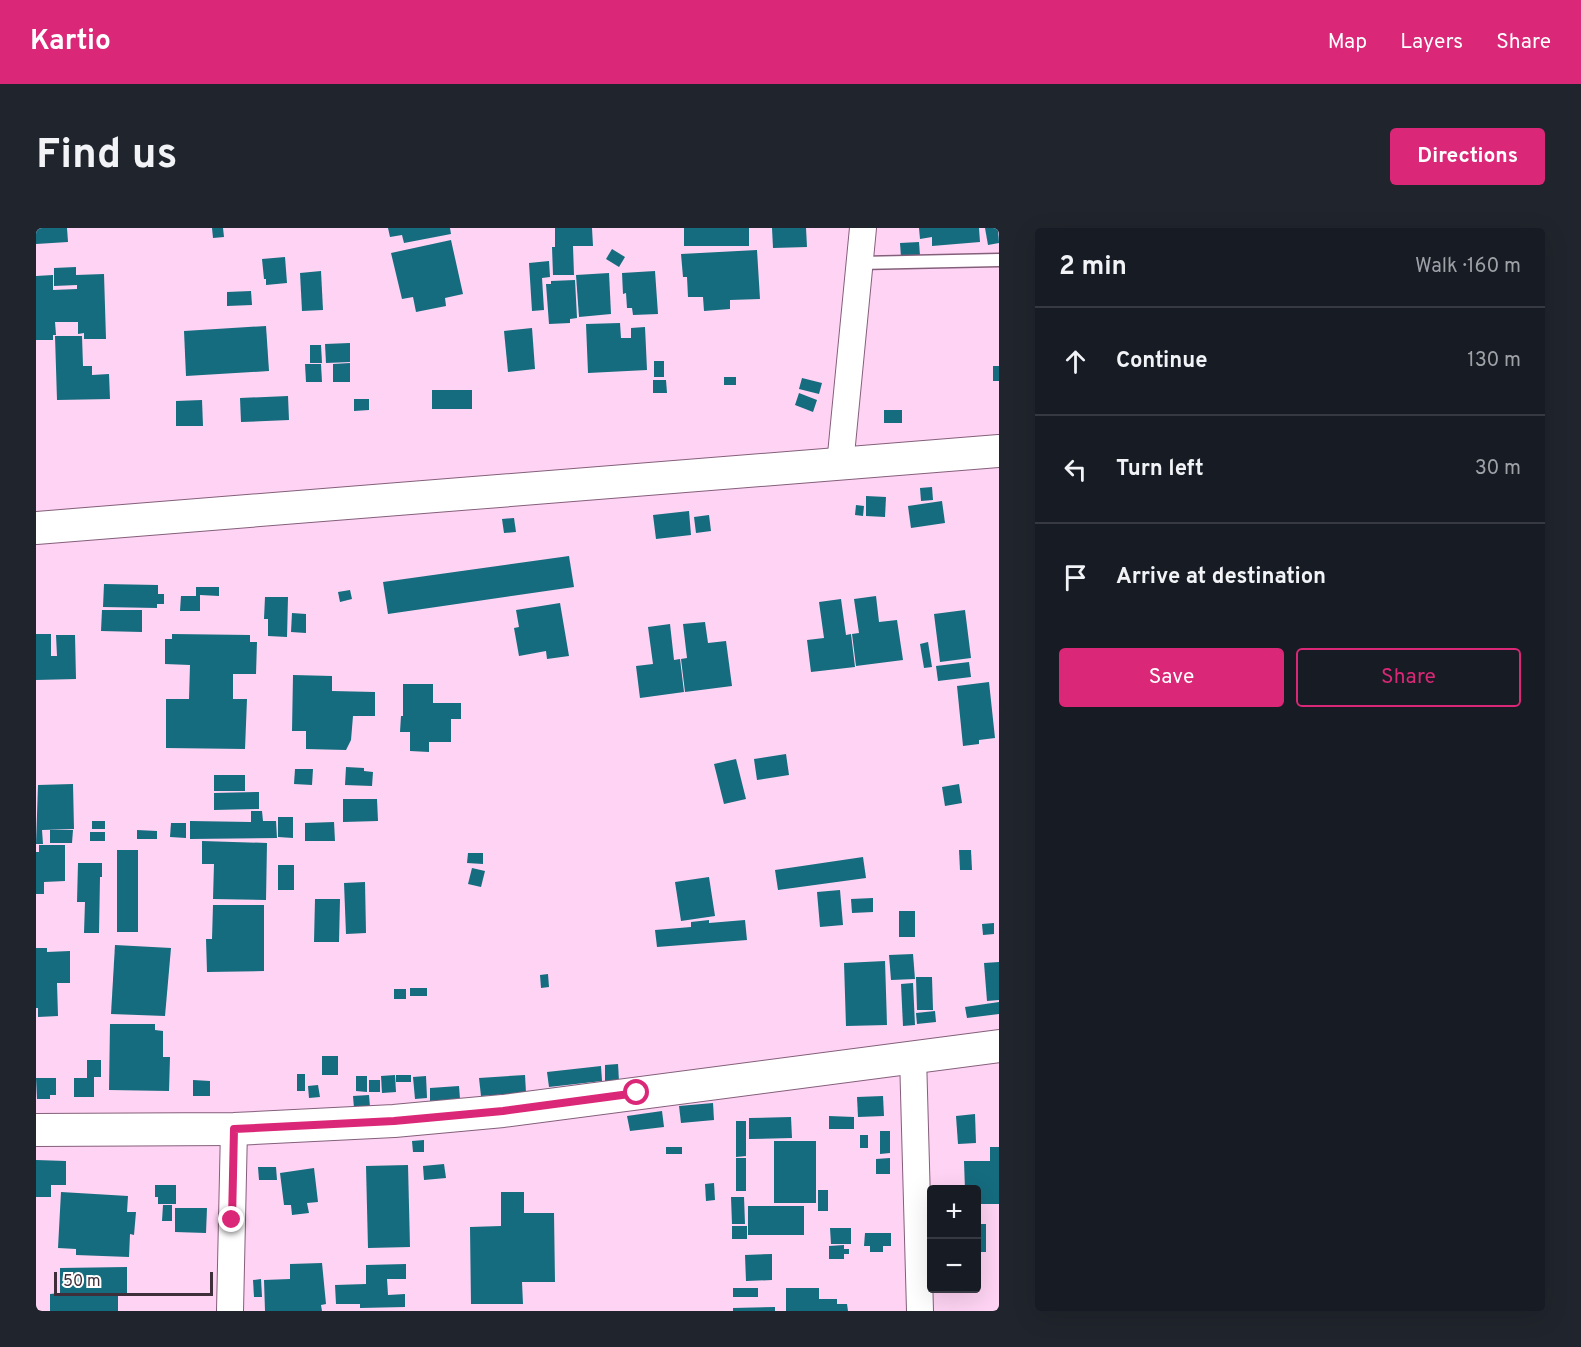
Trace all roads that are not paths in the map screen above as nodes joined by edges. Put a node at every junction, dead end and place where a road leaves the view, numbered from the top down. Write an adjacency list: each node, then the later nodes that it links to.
1 (863, 228): 3 (street)
2 (999, 260): 3 (lane)
3 (860, 263): 5 (street)
4 (999, 452): 5 (street)
5 (840, 465): 6 (street)
6 (36, 528)
7 (999, 1046): 8 (street)
8 (914, 1056): 9 (street); 12 (street)
9 (234, 1129): 10 (street); 11 (street)
10 (36, 1130)
11 (230, 1311)
12 (920, 1311)

